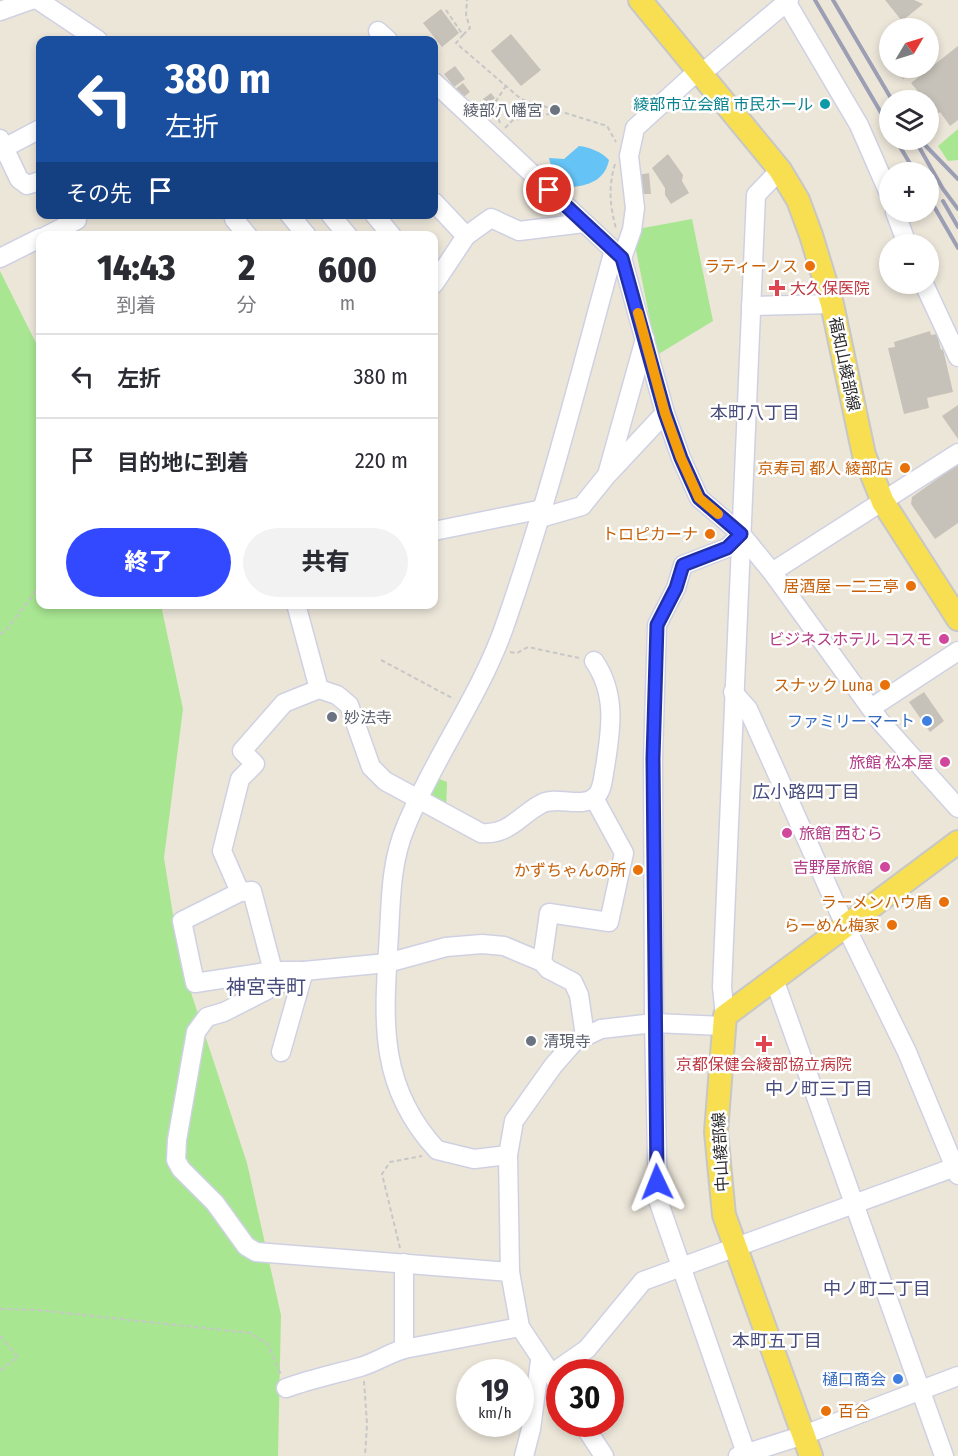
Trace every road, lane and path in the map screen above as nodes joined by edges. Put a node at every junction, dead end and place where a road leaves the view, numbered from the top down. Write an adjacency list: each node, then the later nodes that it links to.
1 (32, 0): 7 (street)
2 (38, 0): 9 (street)
3 (467, 0): 8 (path)
4 (640, 0): 10 (main road, 福知山綾部線)
5 (788, 1): 10 (street); 18 (street)
6 (446, 10): 8 (path)
7 (0, 11)
8 (463, 35): 12 (path)
9 (92, 36)
10 (701, 74): 16 (street); 17 (main road, 福知山綾部線)
11 (438, 86): 26 (street)
12 (507, 86): 13 (path); 13 (path)
13 (564, 111): 16 (path)
14 (36, 131): 15 (street)
15 (2, 144): 19 (street)
16 (625, 147): 32 (path); 35 (street)
17 (780, 170): 39 (main road, 福知山綾部線); 40 (street)
18 (879, 171)
19 (36, 182)
20 (438, 206): 33 (street)
21 (234, 219): 28 (street)
22 (293, 219): 29 (street)
23 (334, 219): 30 (street)
24 (378, 219): 31 (street)
25 (76, 223): 27 (street)
26 (584, 223): 33 (street); 35 (street)
27 (58, 231)
28 (244, 231)
29 (303, 231)
30 (344, 231)
31 (388, 231)
32 (616, 231)
33 (466, 236): 37 (street)
34 (36, 240): 36 (street)
35 (618, 254): 41 (street); 47 (street)
36 (0, 258)
37 (438, 278)
38 (929, 294): 42 (street)
39 (832, 304): 40 (street); 46 (main road, 福知山綾部線)
40 (751, 306): 49 (street)
41 (645, 338): 43 (street); 45 (street)
42 (958, 357)
43 (665, 413): 45 (street); 49 (street)
44 (958, 453): 46 (street)
45 (607, 475): 47 (street)
46 (883, 502): 50 (street); 53 (main road, 福知山綾部線)
47 (542, 513): 48 (street); 55 (street)
48 (438, 530)
49 (741, 534): 50 (street); 60 (street); 75 (street)
50 (772, 572): 62 (street)
51 (36, 591): 54 (path)
52 (297, 609): 59 (street)
53 (958, 619)
54 (0, 634)
55 (495, 648): 58 (path); 61 (street)
56 (958, 651): 62 (street)
57 (381, 660): 61 (path)
58 (594, 661): 63 (street)
59 (319, 689): 64 (street); 67 (street)
60 (733, 692): 68 (street); 74 (street)
61 (467, 706): 64 (street)
62 (871, 708): 65 (street)
63 (594, 798): 64 (street); 69 (street)
64 (418, 799): 70 (street)
65 (958, 808)
66 (958, 842): 68 (main road)
67 (240, 892): 71 (street); 71 (street)
68 (845, 925): 73 (main road); 80 (street)
69 (542, 962): 70 (street); 76 (street)
70 (387, 963): 72 (street); 78 (street)
71 (273, 971): 72 (street)
72 (304, 971): 77 (street); 83 (street)
73 (774, 979): 74 (main road); 81 (street)
74 (724, 1021): 75 (street); 82 (main road, 中山綾部線)
75 (654, 1023): 76 (street); 84 (street)
76 (585, 1036): 79 (street)
77 (281, 1052)
78 (433, 1147): 79 (street); 83 (path)
79 (508, 1155): 85 (street)
80 (957, 1170): 81 (street)
81 (854, 1205): 82 (street); 97 (street)
82 (735, 1249): 84 (street); 98 (main road, 中山綾部線)
83 (404, 1263): 85 (street); 89 (street)
84 (679, 1266): 90 (street); 100 (street)
85 (510, 1272): 87 (street)
86 (0, 1309): 96 (path)
87 (520, 1327): 89 (street); 92 (street)
88 (0, 1336): 93 (path)
89 (404, 1349): 91 (street)
90 (572, 1359)
91 (363, 1366): 96 (street); 101 (path)
92 (546, 1368)
93 (0, 1371)
94 (958, 1376): 97 (street)
95 (546, 1387): 102 (street)
96 (286, 1388)
97 (920, 1390): 98 (street); 105 (street)
98 (804, 1435): 100 (street); 104 (main road, 中山綾部線)
99 (591, 1437): 103 (street)
100 (743, 1455)
101 (365, 1456)
102 (524, 1456)
103 (603, 1456)
104 (812, 1456)
105 (944, 1456)

